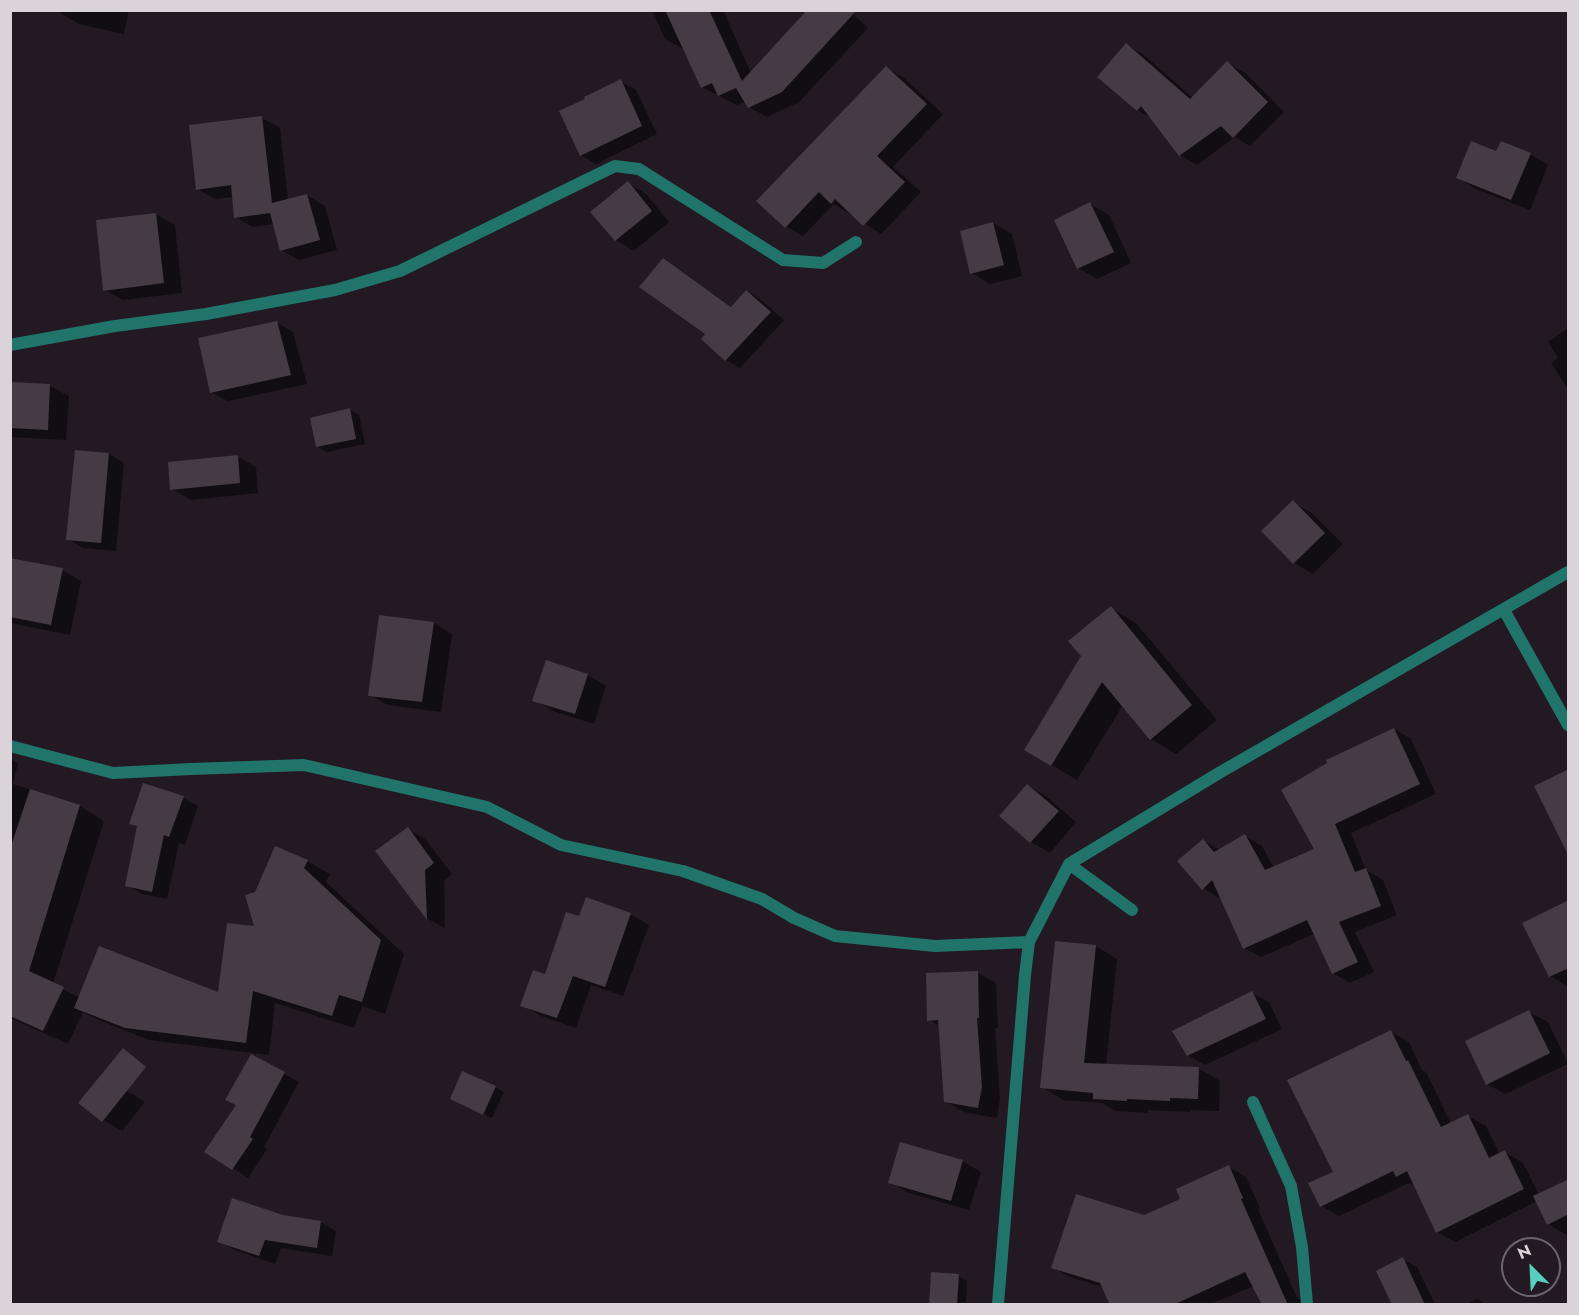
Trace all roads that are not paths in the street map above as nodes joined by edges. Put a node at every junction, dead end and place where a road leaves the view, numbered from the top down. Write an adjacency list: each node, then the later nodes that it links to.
1 (856, 242): 2 (street)
2 (10, 345)
3 (1569, 572): 4 (street)
4 (1504, 610): 5 (street); 7 (street)
5 (1569, 725)
6 (10, 746): 9 (street)
7 (1069, 864): 8 (street); 9 (street)
8 (1132, 910)
9 (1029, 942): 11 (street)
10 (1253, 1102): 12 (street)
11 (998, 1305)
12 (1307, 1305)

